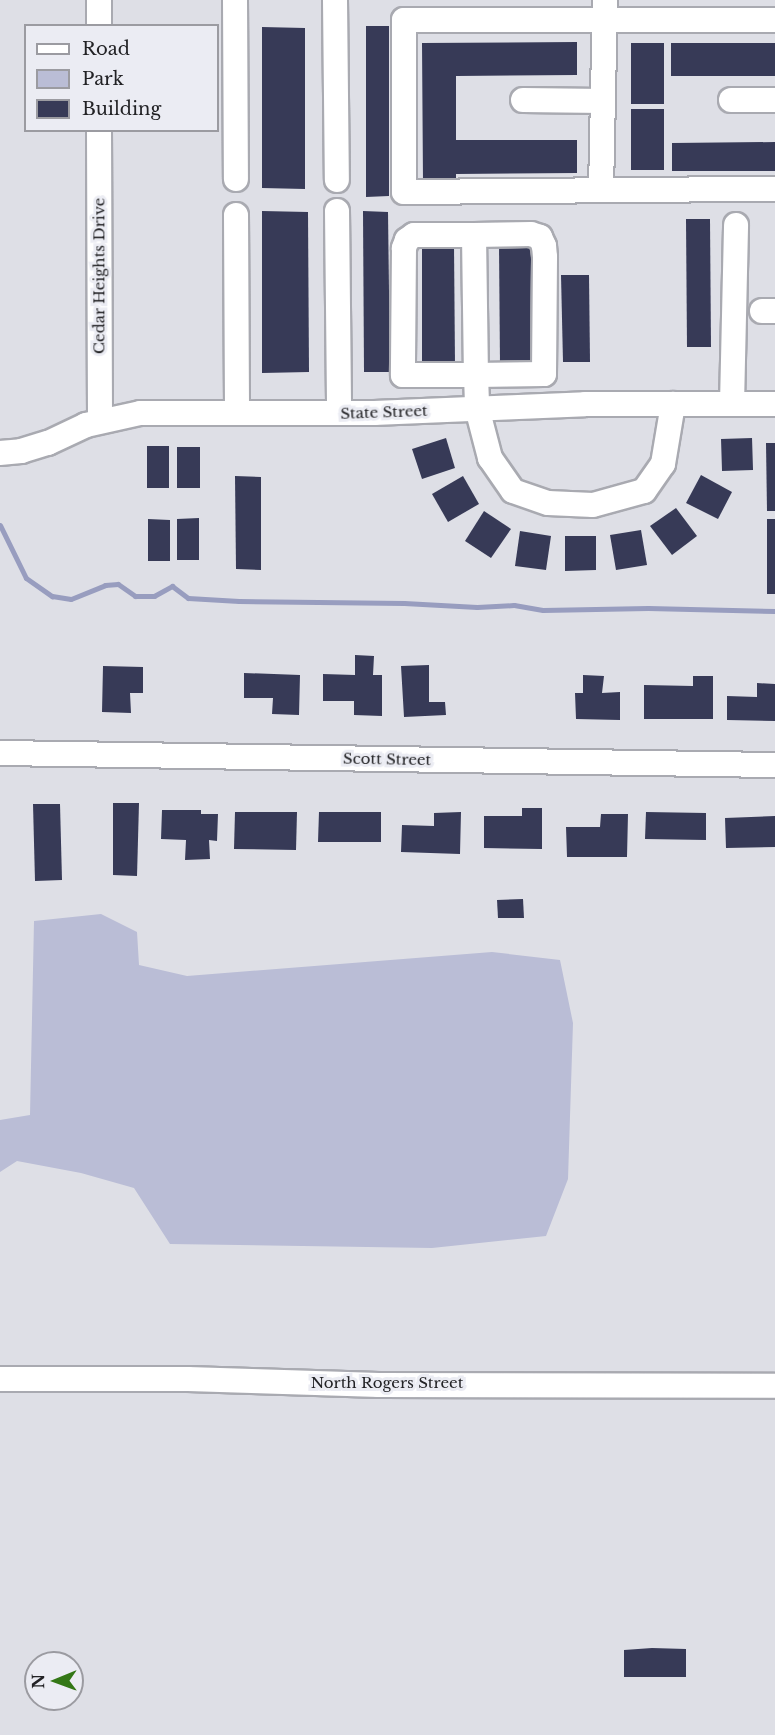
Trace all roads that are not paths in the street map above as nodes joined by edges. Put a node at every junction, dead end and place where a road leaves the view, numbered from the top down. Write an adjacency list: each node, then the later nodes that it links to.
1 (99, 0): 6 (street)
2 (235, 0): 12 (street)
3 (335, 0): 13 (street)
4 (605, 10): 5 (street); 10 (street); 15 (street)
5 (775, 20)
6 (99, 24)
7 (523, 100): 10 (street)
8 (731, 100): 9 (street)
9 (775, 100)
10 (603, 101): 15 (street)
11 (99, 132): 27 (street, Cedar Heights Drive)
12 (236, 179)
13 (337, 180)
14 (775, 189): 15 (street)
15 (601, 190)
16 (337, 211): 26 (street)
17 (236, 214): 25 (street)
18 (736, 225): 22 (street)
19 (474, 235): 20 (street); 20 (street); 20 (street)
20 (476, 375): 24 (street)
21 (673, 404): 22 (street, State Street); 24 (street, State Street); 24 (street)
22 (732, 404): 23 (street, State Street)
23 (775, 404)
24 (477, 408): 26 (street, State Street)
25 (237, 413): 26 (street, State Street); 27 (street, State Street)
26 (339, 413)
27 (100, 421): 28 (street, State Street)
28 (0, 453)
29 (0, 753): 30 (street, Scott Street)
30 (775, 765)
31 (0, 1379): 32 (street, North Rogers Street)
32 (775, 1386)

